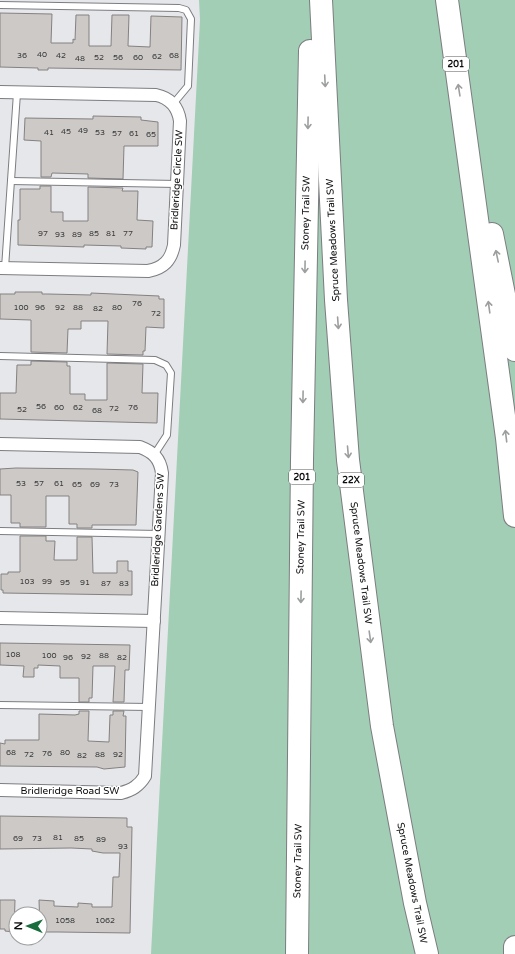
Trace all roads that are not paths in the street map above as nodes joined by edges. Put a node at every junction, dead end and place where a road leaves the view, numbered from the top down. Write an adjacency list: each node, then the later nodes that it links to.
1 (312, 0): 26 (highway, Stoney Trail SW / 201, one-way to 26)
2 (321, 0): 27 (highway, Spruce Meadows Trail SW / 22X, one-way to 27)
3 (447, 0): 8 (highway, 201, one-way to 3)
4 (0, 5): 7 (lane)
5 (0, 92): 6 (street)
6 (17, 93): 7 (street); 9 (lane)
7 (173, 104): 10 (street, Bridleridge Circle SW)
8 (465, 128): 12 (highway, one-way to 8); 16 (highway, 201, one-way to 8)
9 (11, 181): 10 (lane); 11 (lane)
10 (177, 184): 11 (street, Bridleridge Circle SW)
11 (2, 268)
12 (515, 350)
13 (0, 356): 15 (lane)
14 (0, 444): 15 (street)
15 (154, 454): 18 (street, Bridleridge Gardens SW)
16 (515, 516)
17 (0, 531): 18 (lane)
18 (158, 534): 20 (street, Bridleridge Gardens SW)
19 (0, 618): 20 (street)
20 (154, 621): 22 (street, Bridleridge Gardens SW)
21 (0, 705): 22 (lane)
22 (150, 707): 23 (street, Bridleridge Gardens SW)
23 (139, 785): 24 (street, Bridleridge Road SW)
24 (0, 790)
25 (515, 947): 28 (highway)
26 (297, 954)
27 (427, 954)
28 (514, 954)

